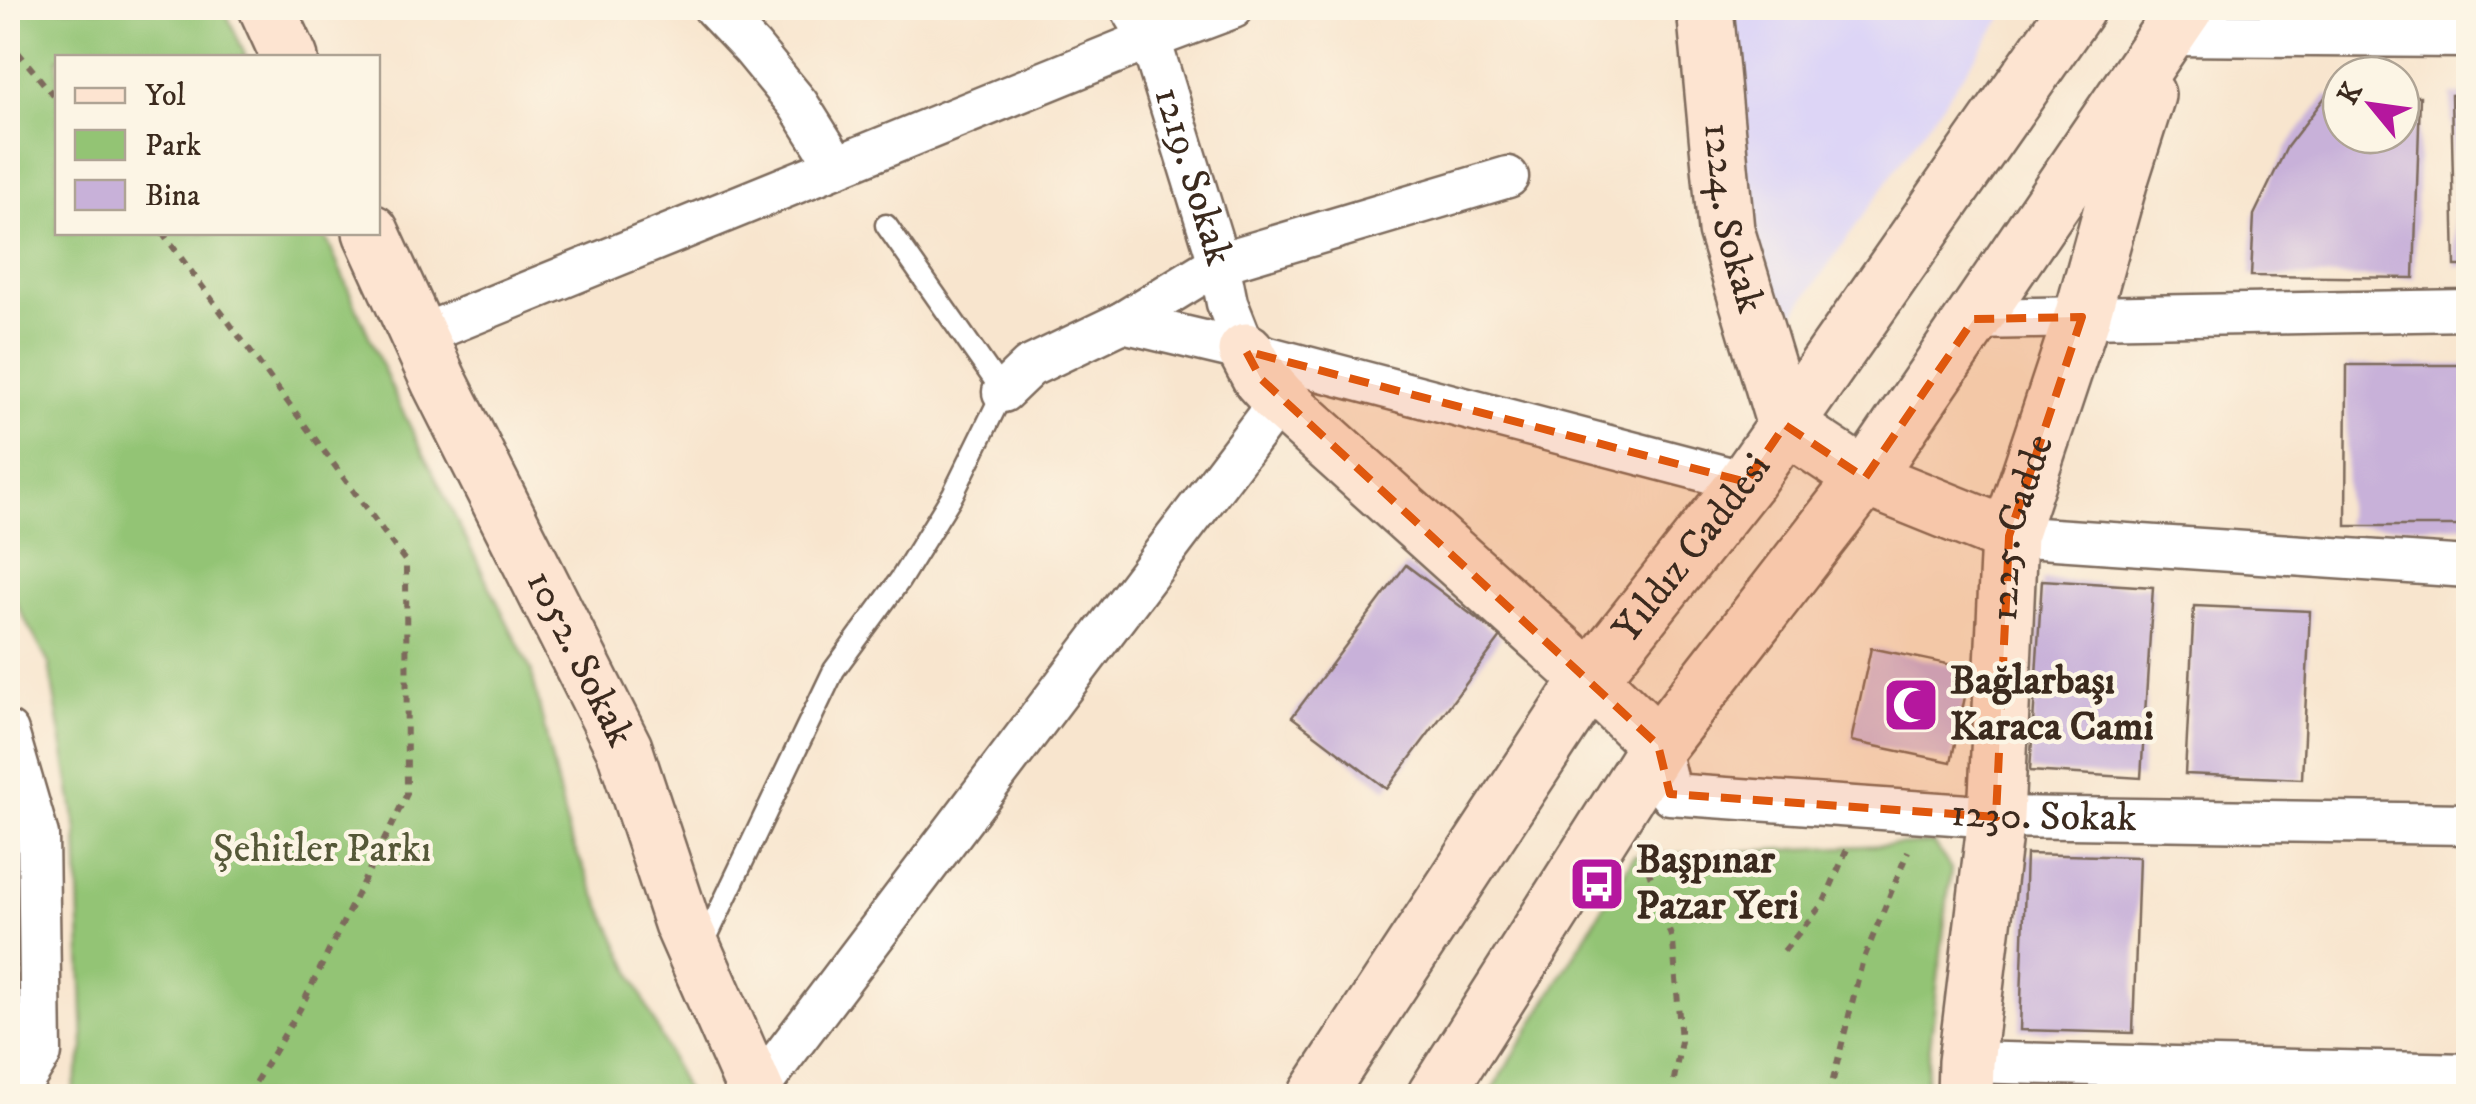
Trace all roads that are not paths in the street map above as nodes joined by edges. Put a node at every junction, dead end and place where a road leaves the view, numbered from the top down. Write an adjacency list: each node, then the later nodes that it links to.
1 (267, 8): 9 (street)
2 (714, 8): 10 (street)
3 (1233, 8): 7 (street)
4 (1705, 8): 23 (street, 1224. Sokak)
5 (2077, 8): 23 (street, Yıldız Caddesi)
6 (2176, 21): 8 (street); 16 (street, 1225. Cadde); 17 (street)
7 (1141, 23): 10 (street); 14 (street, 1219. Sokak)
8 (2468, 37)
9 (289, 55)
10 (838, 166): 19 (street)
11 (1508, 177): 14 (street)
12 (886, 226): 21 (lane)
13 (372, 235): 19 (street, 1052. Sokak)
14 (1219, 264): 18 (street); 20 (street, 1219. Sokak)
15 (2468, 310): 16 (street)
16 (2082, 317): 17 (street); 26 (street, 1225. Cadde)
17 (1974, 319): 24 (street)
18 (1123, 322): 20 (street); 21 (street)
19 (419, 336): 33 (street, 1052. Sokak)
20 (1246, 351): 22 (street); 25 (street)
21 (1003, 392): 33 (lane)
22 (1280, 400): 28 (street); 37 (street)
23 (1785, 425): 24 (street); 25 (street, Yıldız Caddesi)
24 (1865, 478): 26 (street); 30 (street)
25 (1746, 482): 28 (street, Yıldız Caddesi)
26 (2008, 536): 27 (street); 31 (street, 1225. Cadde)
27 (2468, 567)
28 (1590, 679): 30 (street); 39 (street, Yıldız Caddesi)
29 (8, 732): 38 (street)
30 (1658, 746): 31 (street, 1230. Sokak); 40 (street)
31 (1996, 817): 32 (street, 1230. Sokak); 35 (street, 1225. Cadde)
32 (2468, 824)
33 (697, 958): 37 (street, 1052. Sokak)
34 (2468, 1074): 36 (street)
35 (1965, 1079): 36 (street)
36 (2422, 1084)
37 (757, 1094)
38 (14, 1096)
39 (1316, 1096)
40 (1435, 1096)

